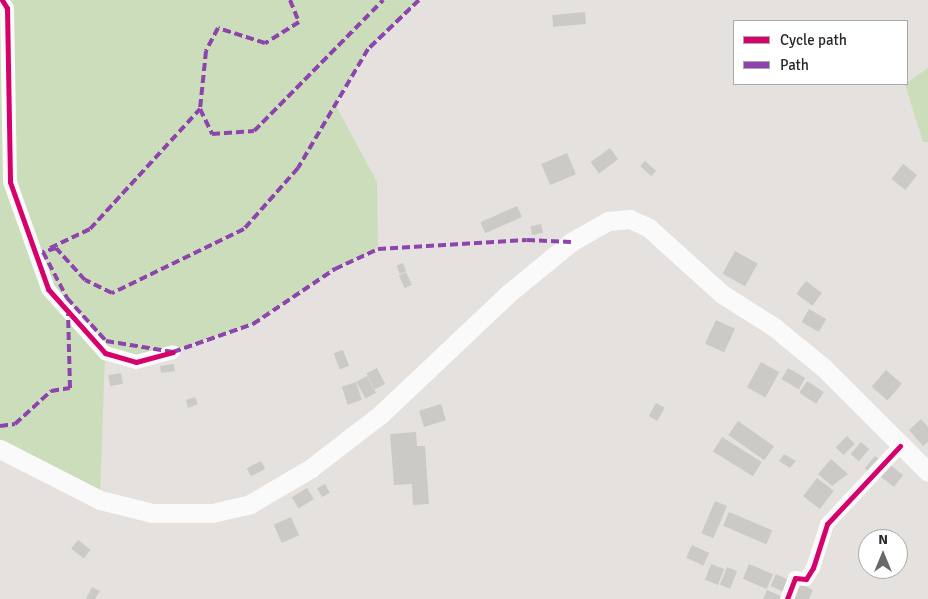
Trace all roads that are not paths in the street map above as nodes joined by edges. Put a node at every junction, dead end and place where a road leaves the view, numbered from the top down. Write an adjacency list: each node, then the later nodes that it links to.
1 (2, 0): 2 (street)
2 (173, 352)
3 (900, 446): 4 (main road); 5 (main road); 6 (street)
4 (0, 449)
5 (928, 472)
6 (787, 599)

